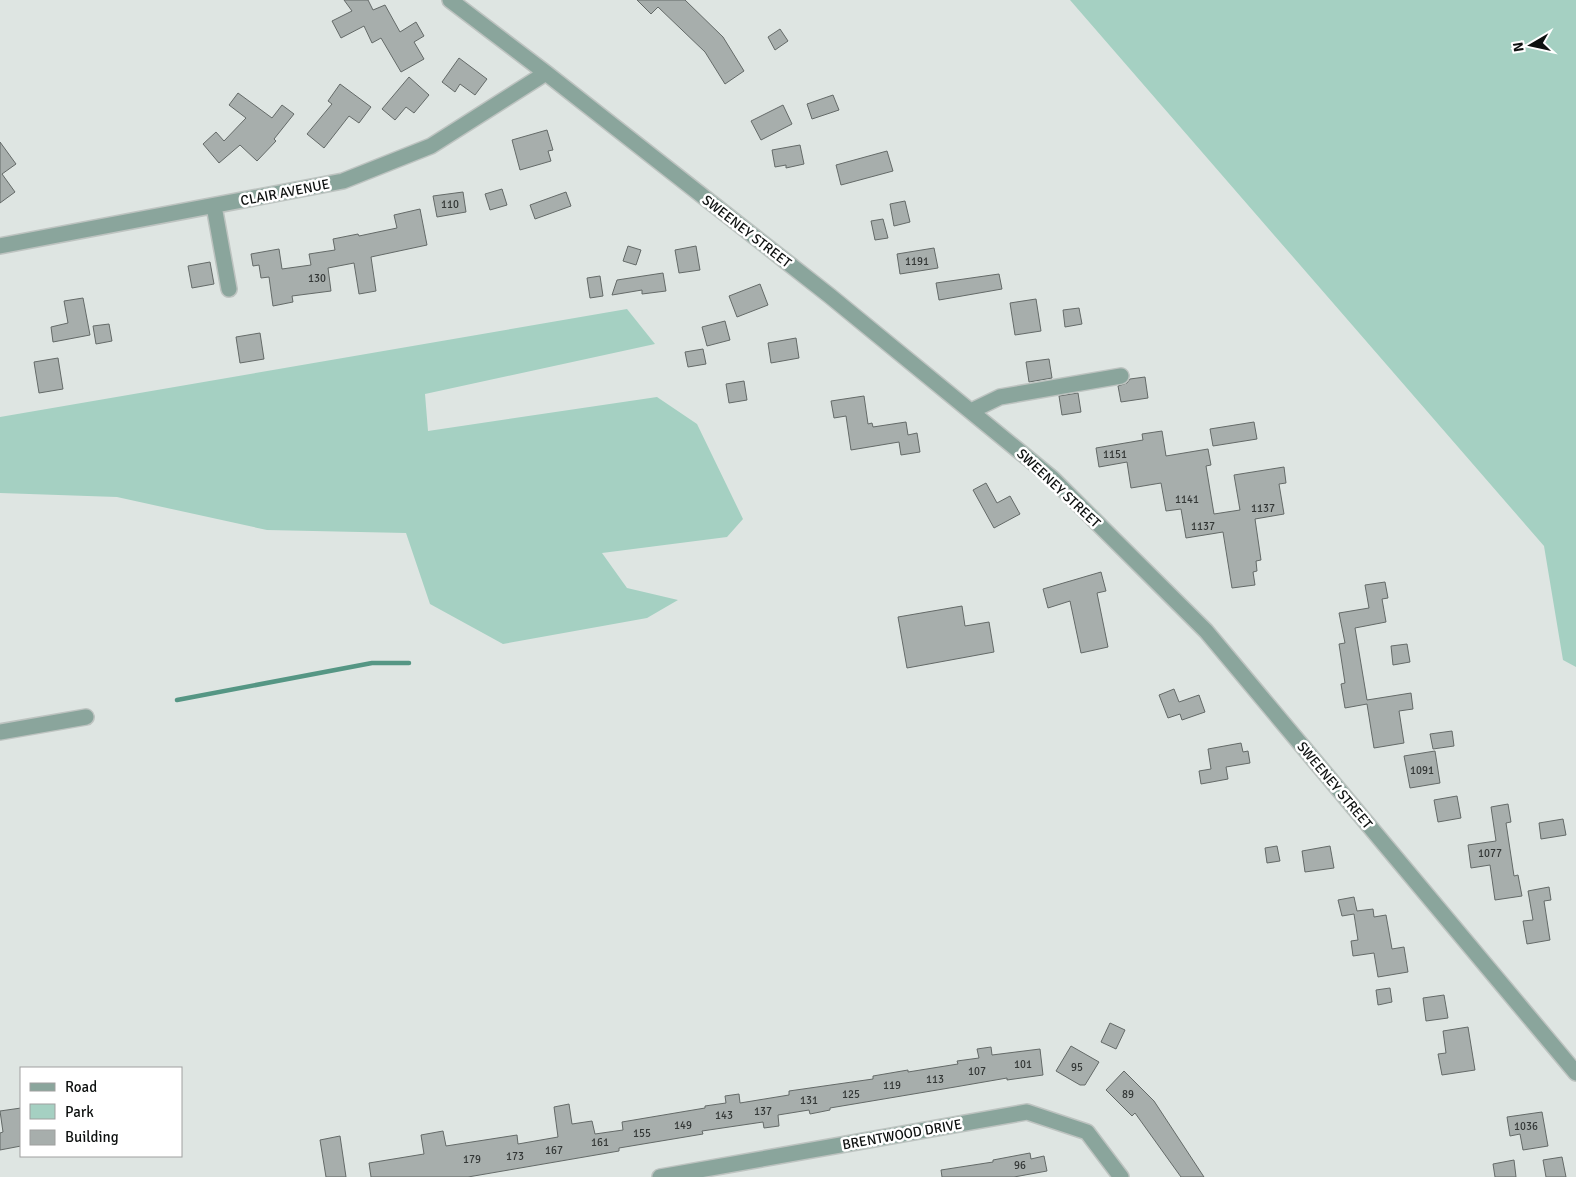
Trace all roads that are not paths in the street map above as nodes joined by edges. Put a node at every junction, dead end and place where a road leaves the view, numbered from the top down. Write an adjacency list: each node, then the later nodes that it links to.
1 (450, 0): 2 (street, SWEENEY STREET)
2 (546, 73): 3 (street, CLAIR AVENUE); 7 (street, SWEENEY STREET)
3 (214, 206): 4 (street, CLAIR AVENUE); 5 (street)
4 (0, 246)
5 (229, 289)
6 (1121, 376): 7 (street)
7 (971, 411): 10 (street, SWEENEY STREET)
8 (86, 717): 9 (street)
9 (0, 732)
10 (1576, 1073)
11 (660, 1177): 12 (street, BRENTWOOD DRIVE)
12 (1121, 1177)

